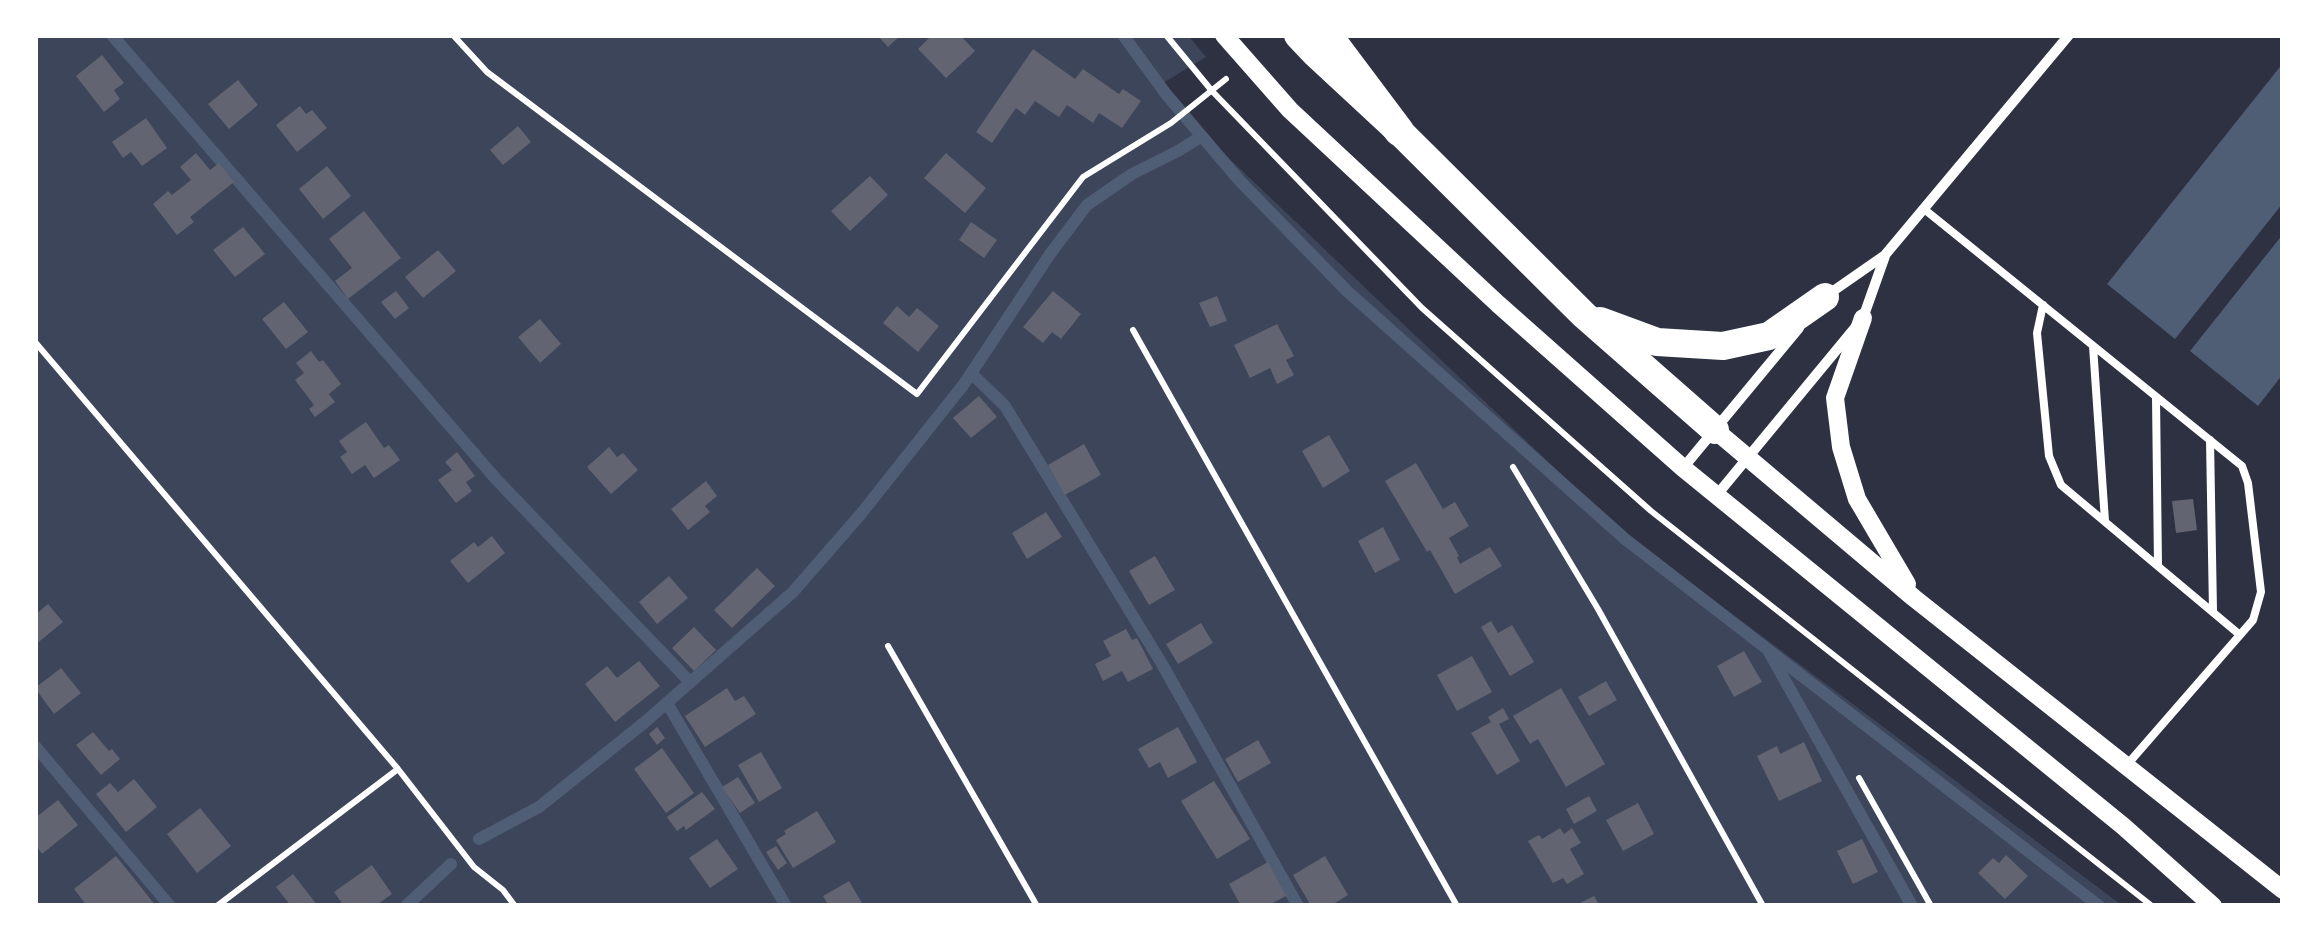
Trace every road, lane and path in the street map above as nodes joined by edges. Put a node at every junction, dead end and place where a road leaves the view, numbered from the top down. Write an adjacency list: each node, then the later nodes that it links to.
1 (453, 35): 7 (path)
2 (1166, 35): 41 (path)
3 (1224, 35): 23 (street)
4 (1298, 35): 8 (highway)
5 (1327, 35): 8 (highway)
6 (2069, 35): 9 (street)
7 (1197, 104)
8 (1399, 130): 13 (highway)
9 (1924, 208): 10 (street); 12 (lane)
10 (1885, 256): 11 (street); 14 (street)
11 (1825, 297): 13 (highway); 19 (street)
12 (2043, 305): 17 (lane); 25 (lane)
13 (1584, 316): 19 (highway)
14 (1863, 318): 21 (street); 27 (street)
15 (1132, 330): 38 (path)
16 (35, 342): 32 (path)
17 (2093, 346): 18 (lane); 25 (lane)
18 (2156, 397): 20 (lane); 26 (lane)
19 (1715, 430): 21 (street); 23 (street)
20 (2210, 440): 28 (lane); 29 (lane)
21 (1747, 459): 24 (street); 27 (street)
22 (1513, 467): 39 (path)
23 (1683, 468): 24 (street)
24 (1716, 496): 42 (street)
25 (2105, 522): 26 (lane)
26 (2158, 566): 28 (lane)
27 (1914, 598): 31 (street)
28 (2213, 612): 29 (lane)
29 (2240, 635): 31 (lane)
30 (888, 646): 37 (path)
31 (2126, 766): 34 (street)
32 (398, 770): 35 (path); 36 (path)
33 (1859, 778): 40 (path)
34 (2283, 890)
35 (216, 906)
36 (515, 906)
37 (1037, 906)
38 (1457, 906)
39 (1763, 906)
40 (1931, 906)
41 (2152, 906)
42 (2212, 906)

